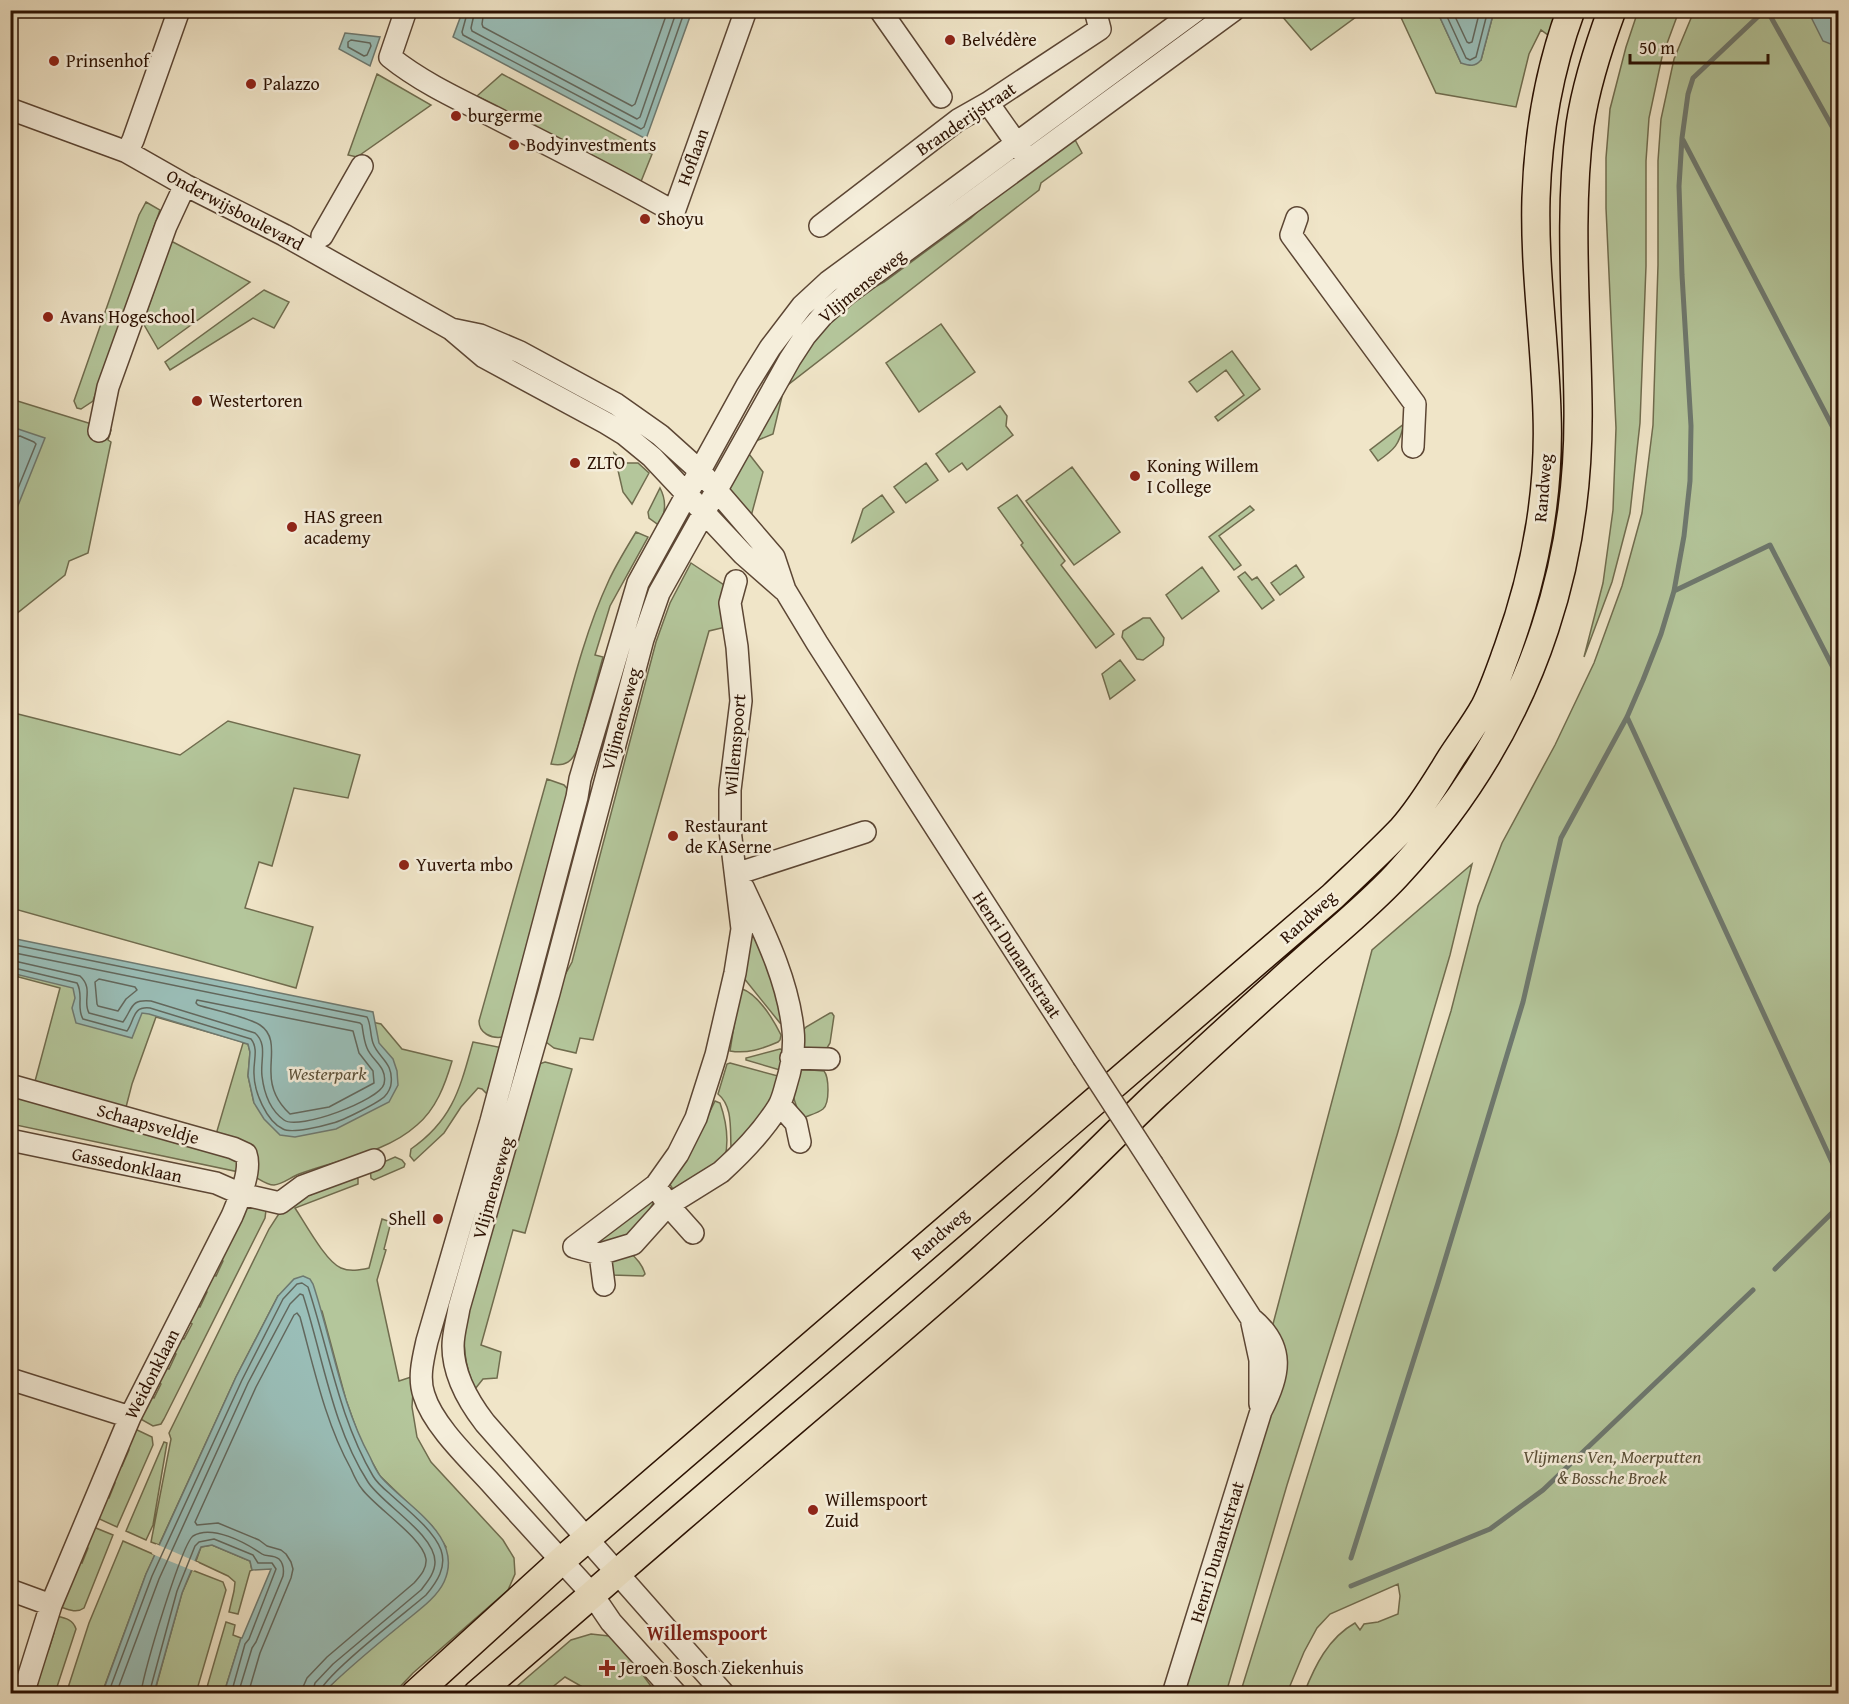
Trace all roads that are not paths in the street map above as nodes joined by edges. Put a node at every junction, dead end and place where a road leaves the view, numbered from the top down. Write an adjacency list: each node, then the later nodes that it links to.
1 (179, 10): 14 (street)
2 (405, 10): 3 (street, Hoflaan)
3 (746, 10)
4 (880, 10): 10 (street)
5 (1095, 10): 11 (street, Branderijstraat)
6 (1197, 10): 13 (street, Vlijmenseweg)
7 (1234, 10): 15 (street, Vlijmenseweg)
8 (1571, 10): 48 (main road, Randweg)
9 (1612, 10): 50 (main road, Randweg)
10 (941, 97)
11 (988, 103): 13 (street); 19 (street, Branderijstraat)
12 (10, 110): 14 (street, Onderwijsboulevard)
13 (1017, 143): 15 (street); 24 (street, Vlijmenseweg)
14 (127, 152): 17 (street, Onderwijsboulevard)
15 (1029, 162): 25 (street, Vlijmenseweg)
16 (362, 166): 20 (street)
17 (185, 185): 21 (street, Onderwijsboulevard); 22 (street)
18 (1297, 218): 23 (street)
19 (820, 226)
20 (321, 236)
21 (451, 329): 24 (street, Onderwijsboulevard); 26 (street, Onderwijsboulevard)
22 (99, 431)
23 (1413, 447)
24 (700, 471): 25 (street, Henri Dunantstraat); 26 (street, Vlijmenseweg)
25 (716, 489): 27 (street, Vlijmenseweg); 29 (street, Henri Dunantstraat)
26 (686, 495): 27 (street, Henri Dunantstraat); 49 (street, Vlijmenseweg)
27 (704, 512): 29 (street, Henri Dunantstraat); 48 (street, Vlijmenseweg)
28 (736, 581): 31 (street, Willemspoort)
29 (785, 590): 59 (street, Henri Dunantstraat, bridge)
30 (864, 832): 31 (street)
31 (736, 874): 32 (street, Willemspoort)
32 (751, 927): 33 (street, Willemspoort); 40 (street)
33 (791, 1058): 34 (street); 36 (street, Willemspoort)
34 (829, 1059)
35 (10, 1085): 41 (street, Schaapsveldje)
36 (780, 1105): 38 (street); 42 (street, Willemspoort)
37 (10, 1140): 41 (street, Gassedonklaan)
38 (800, 1142)
39 (374, 1160): 41 (street)
40 (656, 1185): 42 (street); 44 (street)
41 (241, 1194): 47 (street, Weidonklaan)
42 (668, 1205): 43 (street); 44 (street, Willemspoort)
43 (693, 1233)
44 (600, 1254): 45 (street)
45 (604, 1285)
46 (10, 1379): 47 (street)
47 (130, 1417): 53 (street, Weidonklaan)
48 (588, 1539): 49 (main road, Randweg); 50 (street, Vlijmenseweg)
49 (561, 1561): 52 (street, Vlijmenseweg); 55 (main road)
50 (616, 1573): 52 (main road); 58 (street)
51 (10, 1590): 53 (street)
52 (592, 1594): 56 (main road); 57 (street)
53 (51, 1605): 54 (street, Weidonklaan)
54 (22, 1694)
55 (415, 1694)
56 (477, 1694)
57 (676, 1694)
58 (724, 1694)
59 (1173, 1694)

